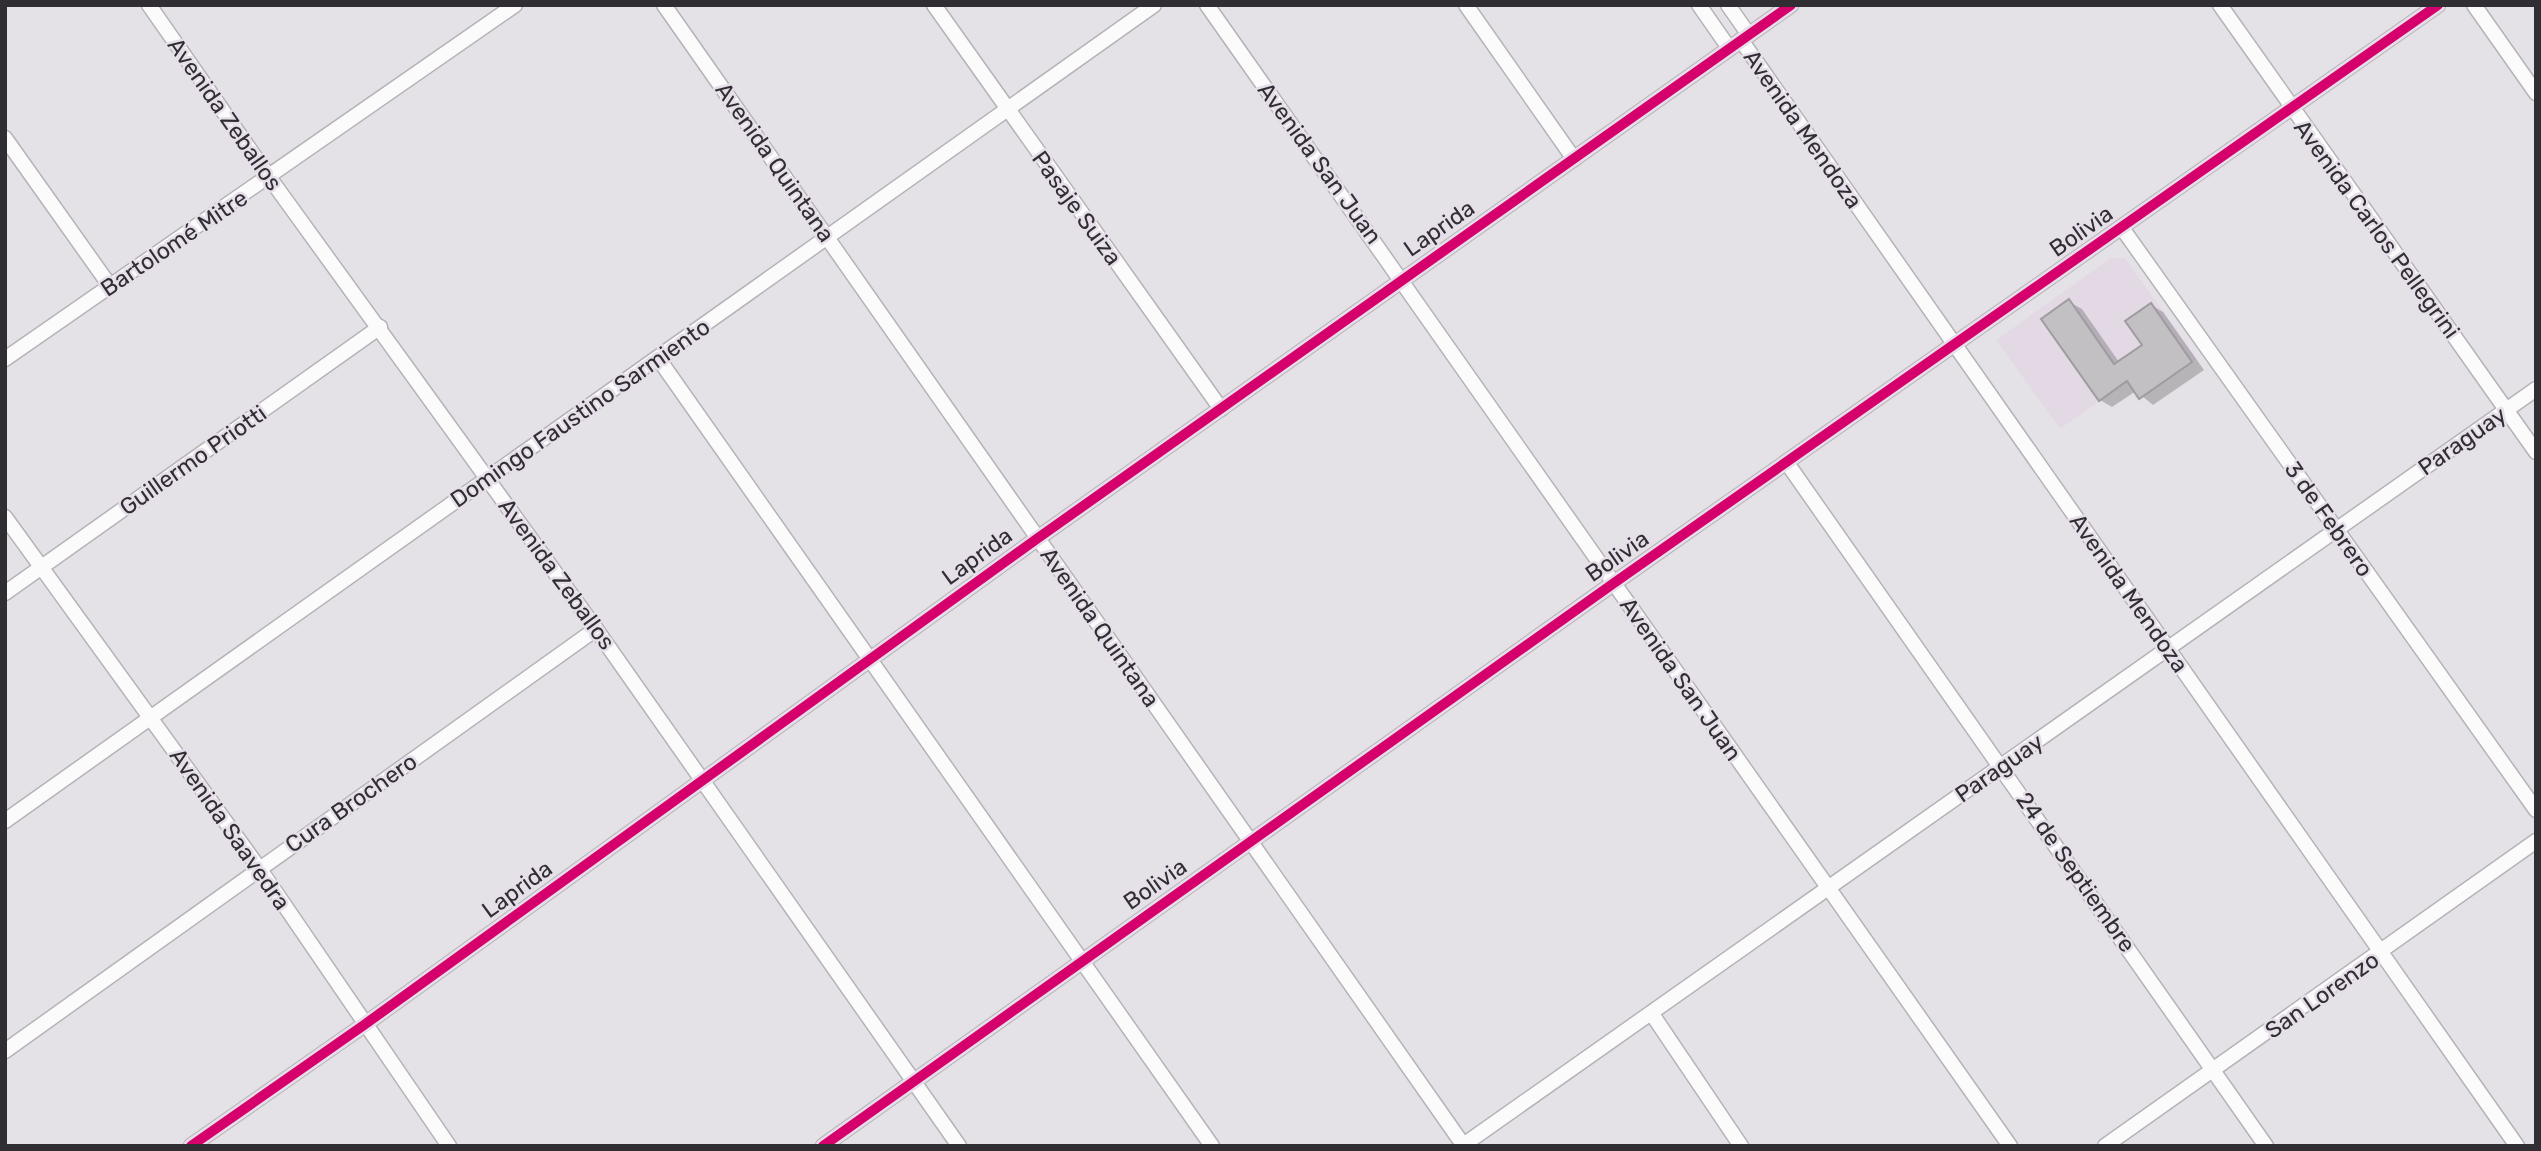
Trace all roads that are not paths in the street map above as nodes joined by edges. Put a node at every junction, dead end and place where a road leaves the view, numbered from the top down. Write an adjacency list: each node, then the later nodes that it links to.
1 (149, 5): 20 (street, Avenida Zeballos)
2 (515, 5): 20 (street, Bartolomé Mitre)
3 (664, 5): 22 (street, Avenida Quintana)
4 (934, 5): 17 (street, Pasaje Suiza)
5 (1154, 5): 17 (street, Domingo Faustino Sarmiento)
6 (1207, 5): 23 (street, Avenida San Juan)
7 (1466, 5): 19 (street)
8 (1699, 5): 14 (street, Avenida Mendoza)
9 (1728, 5): 14 (street, Avenida Mendoza)
10 (1791, 5): 14 (street, Laprida)
11 (2220, 5): 16 (street, Avenida Carlos Pellegrini)
12 (2438, 5): 16 (street, Bolivia)
13 (2474, 5): 15 (street)
14 (1740, 41): 19 (street, Laprida); 26 (street, Avenida Mendoza)
15 (2536, 93)
16 (2291, 108): 21 (street, Bolivia); 31 (street, Avenida Carlos Pellegrini)
17 (1007, 110): 22 (street, Domingo Faustino Sarmiento); 30 (street, Pasaje Suiza)
18 (5, 138): 24 (street)
19 (1574, 159): 23 (street, Laprida)
20 (269, 177): 24 (street, Bartolomé Mitre); 25 (street, Avenida Zeballos)
21 (2122, 228): 26 (street, Bolivia); 36 (street, 3 de Febrero)
22 (827, 236): 27 (street, Domingo Faustino Sarmiento); 37 (street, Avenida Quintana)
23 (1403, 279): 30 (street, Laprida); 39 (street, Avenida San Juan)
24 (110, 286): 28 (street, Bartolomé Mitre)
25 (380, 327): 34 (street, Avenida Zeballos); 38 (street, Guillermo Priotti)
26 (1955, 345): 33 (street, Bolivia); 42 (street, Avenida Mendoza)
27 (658, 358): 34 (street, Domingo Faustino Sarmiento); 43 (street)
28 (5, 359)
29 (2536, 389): 31 (street, Paraguay)
30 (1221, 409): 37 (street, Laprida)
31 (2506, 410): 32 (street, Avenida Carlos Pellegrini); 36 (street, Paraguay)
32 (2536, 452)
33 (1787, 463): 39 (street, Bolivia); 45 (street, 24 de Septiembre)
34 (488, 478): 41 (street, Avenida Zeballos); 44 (street, Domingo Faustino Sarmiento)
35 (5, 517): 38 (street, Avenida Saavedra)
36 (2337, 529): 42 (street, Paraguay); 47 (street, 3 de Febrero)
37 (1038, 538): 43 (street, Laprida); 50 (street, Avenida Quintana)
38 (41, 568): 40 (street, Guillermo Priotti); 44 (street, Avenida Saavedra)
39 (1614, 583): 50 (street, Bolivia); 52 (street, Avenida San Juan)
40 (5, 593)
41 (596, 629): 46 (street, Avenida Zeballos); 51 (street, Cura Brochero)
42 (2169, 649): 45 (street, Paraguay); 53 (street, Avenida Mendoza)
43 (870, 659): 46 (street, Laprida); 54 (street)
44 (151, 718): 48 (street, Domingo Faustino Sarmiento); 51 (street, Avenida Saavedra)
45 (2002, 766): 52 (street, Paraguay); 58 (street, 24 de Septiembre)
46 (703, 780): 56 (street, Laprida); 59 (street, Avenida Zeballos)
47 (2536, 810)
48 (5, 821)
49 (2536, 841): 53 (street, San Lorenzo)
50 (1250, 843): 54 (street, Bolivia); 60 (street, Avenida Quintana)
51 (259, 868): 56 (street, Avenida Saavedra); 57 (street, Cura Brochero)
52 (1827, 887): 55 (street, Paraguay); 67 (street, Avenida San Juan)
53 (2383, 952): 58 (street, San Lorenzo); 70 (street, Avenida Mendoza)
54 (1080, 961): 59 (street, Bolivia); 65 (street)
55 (1652, 1014): 60 (street, Paraguay); 66 (street)
56 (364, 1025): 61 (street, Laprida); 62 (street, Avenida Saavedra)
57 (5, 1051)
58 (2214, 1071): 68 (street, San Lorenzo); 69 (street, 24 de Septiembre)
59 (914, 1081): 63 (street, Bolivia); 64 (street, Avenida Zeballos)
60 (1463, 1145)
61 (191, 1146)
62 (449, 1146)
63 (823, 1146)
64 (959, 1146)
65 (1212, 1146)
66 (1741, 1146)
67 (2010, 1146)
68 (2105, 1146)
69 (2266, 1146)
70 (2517, 1146)

